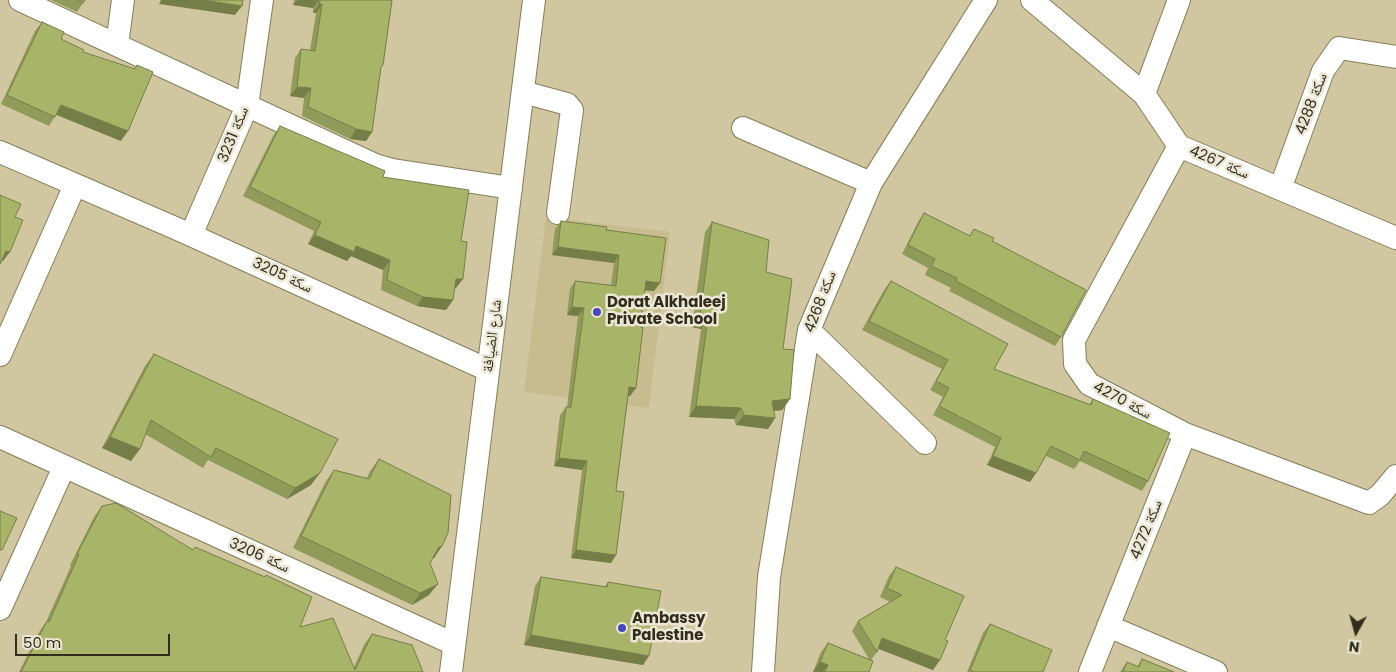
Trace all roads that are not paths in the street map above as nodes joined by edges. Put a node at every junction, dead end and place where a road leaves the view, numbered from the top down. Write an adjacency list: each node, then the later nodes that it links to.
1 (20, 0): 8 (street)
2 (123, 0): 8 (street)
3 (262, 0): 12 (street, سكة 3231)
4 (534, 0): 10 (street, شارع الضيافة)
5 (986, 0): 16 (street, سكة 4268)
6 (1032, 0): 11 (street, سكة 4267)
7 (1179, 0): 11 (street)
8 (117, 45): 12 (street)
9 (1396, 57): 19 (street, سكة 4288)
10 (523, 92): 18 (street, شارع الضيافة); 20 (street)
11 (1144, 94): 14 (street, سكة 4267)
12 (247, 106): 18 (street); 21 (street, سكة 3231)
13 (743, 128): 16 (street)
14 (1179, 146): 19 (street, سكة 4267); 26 (street, سكة 4270)
15 (0, 152): 17 (street, سكة 3205)
16 (871, 182): 23 (street, سكة 4268)
17 (75, 185): 21 (street, سكة 3205); 24 (street)
18 (511, 188): 25 (street, شارع الضيافة)
19 (1280, 189): 22 (street, سكة 4267)
20 (558, 213)
21 (191, 235): 25 (street, سكة 3205)
22 (1396, 238)
23 (809, 330): 28 (street); 35 (street, سكة 4268)
24 (0, 354)
25 (488, 370): 33 (street, شارع الضيافة)
26 (1185, 434): 30 (street, سكة 4270); 32 (street, سكة 4272)
27 (0, 437): 29 (street, سكة 3206)
28 (925, 443)
29 (64, 467): 31 (street); 33 (street, سكة 3206)
30 (1396, 476)
31 (0, 609)
32 (1108, 626): 36 (street, سكة 4272); 37 (street)
33 (454, 644): 34 (street, شارع الضيافة)
34 (451, 672)
35 (763, 672)
36 (1090, 672)
37 (1216, 672)

